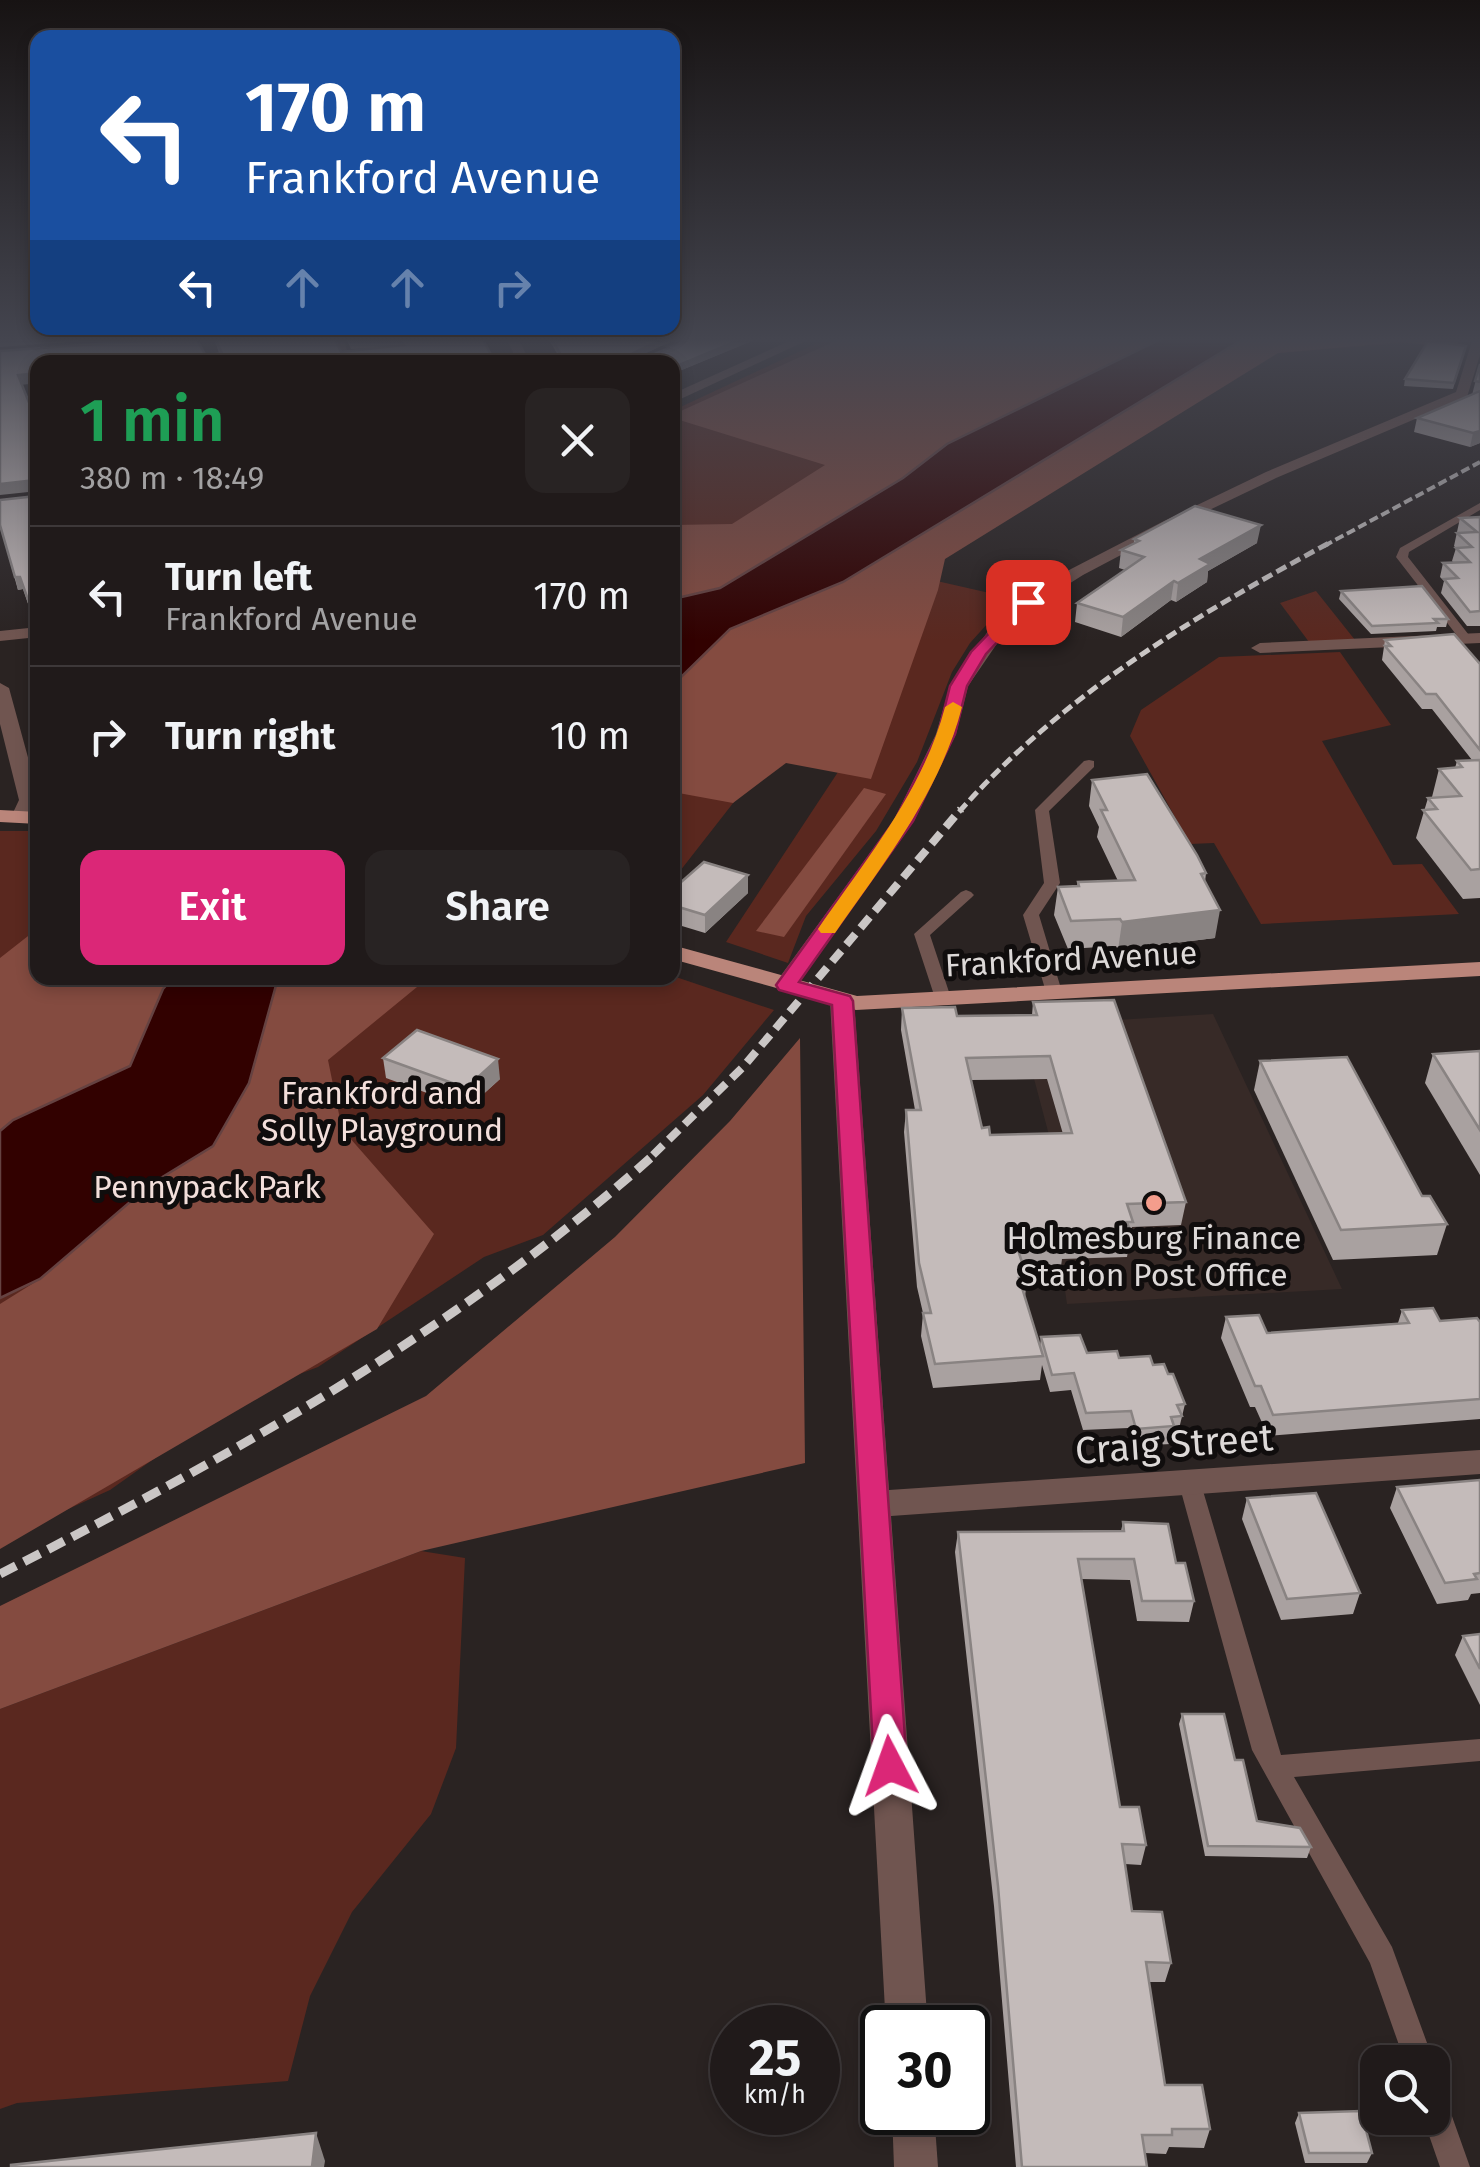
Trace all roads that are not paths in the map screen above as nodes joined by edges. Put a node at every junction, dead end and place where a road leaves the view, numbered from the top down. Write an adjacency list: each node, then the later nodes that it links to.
1 (1363, 439): 16 (street)
2 (1480, 506): 5 (lane)
3 (30, 633): 4 (street)
4 (0, 636)
5 (1473, 639): 6 (street); 7 (street)
6 (1260, 648)
7 (1480, 654)
8 (0, 688): 10 (street)
9 (1089, 764): 17 (lane)
10 (30, 779)
11 (30, 791): 12 (street)
12 (20, 817)
13 (966, 894): 18 (lane)
14 (680, 954): 16 (main road, Frankford Avenue)
15 (1480, 970): 17 (main road, Frankford Avenue)
16 (786, 985): 19 (main road, Frankford Avenue)
17 (1054, 992): 18 (main road, Frankford Avenue)
18 (944, 998): 19 (main road, Frankford Avenue)
19 (842, 1001): 22 (street)
20 (1480, 1462): 21 (street, Craig Street)
21 (1190, 1484): 22 (street, Craig Street); 24 (lane)
22 (874, 1504): 25 (street)
23 (1480, 1750): 24 (lane)
24 (1274, 1767): 26 (lane)
25 (906, 2005)
26 (1413, 2045)
27 (914, 2135): 29 (street)
28 (1444, 2135): 30 (lane)
29 (916, 2167)
30 (1455, 2167)

